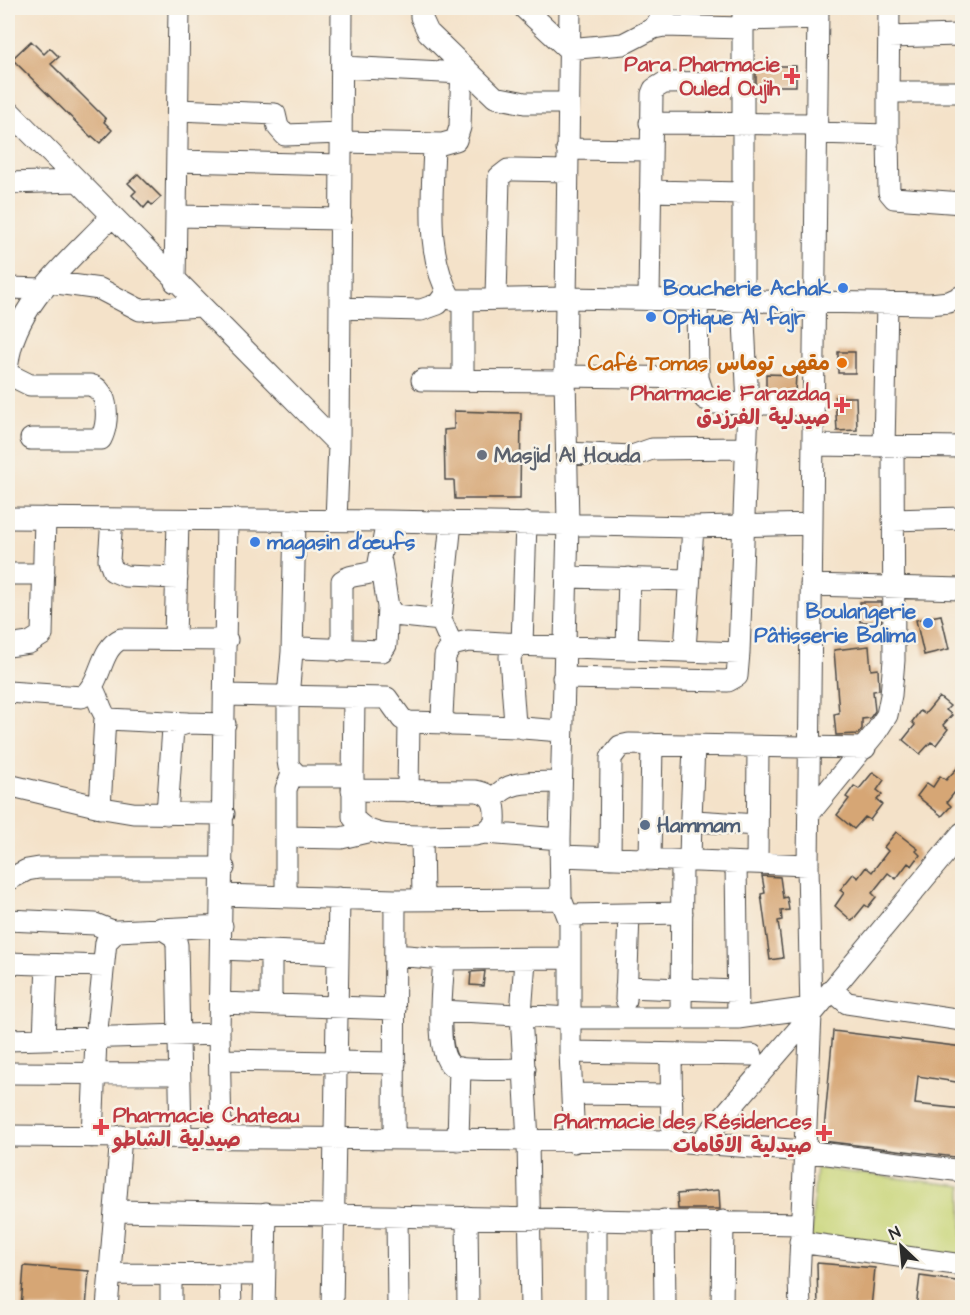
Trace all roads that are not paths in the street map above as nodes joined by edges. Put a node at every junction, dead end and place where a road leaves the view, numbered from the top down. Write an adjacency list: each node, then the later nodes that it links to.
1 (179, 8): 21 (street)
2 (342, 8): 14 (street)
3 (422, 8): 15 (street)
4 (524, 8): 13 (street)
5 (570, 8): 13 (street)
6 (667, 8): 10 (street)
7 (889, 8): 11 (street)
8 (818, 13): 9 (street); 24 (street)
9 (743, 18): 10 (street); 16 (street)
10 (654, 28): 13 (street)
11 (889, 37): 12 (street); 18 (street)
12 (963, 38)
13 (568, 49): 19 (street)
14 (342, 67): 15 (street); 26 (street)
15 (462, 69): 19 (street); 27 (street)
16 (742, 82): 22 (street); 23 (street)
17 (963, 92): 18 (street)
18 (888, 98): 25 (street)
19 (568, 103): 28 (street)
20 (8, 110): 33 (street)
21 (178, 111): 26 (street); 30 (street)
22 (650, 123): 23 (street); 29 (street)
23 (743, 124): 24 (street); 36 (street)
24 (816, 129): 25 (street); 51 (street)
25 (888, 135): 37 (street)
26 (341, 138): 27 (street); 31 (street)
27 (434, 144): 44 (street)
28 (567, 148): 29 (street); 32 (street)
29 (650, 150): 35 (street)
30 (177, 161): 31 (street); 38 (street)
31 (341, 165): 40 (street)
32 (567, 171): 45 (street); 46 (street)
33 (77, 181): 34 (street); 39 (street)
34 (8, 183)
35 (650, 191): 36 (street); 48 (street)
36 (743, 193): 50 (street)
37 (963, 203)
38 (176, 216): 40 (street); 41 (street)
39 (111, 217): 41 (street); 42 (street)
40 (341, 219): 54 (street)
41 (175, 282): 53 (street)
42 (47, 286): 43 (street); 53 (street); 55 (street)
43 (8, 288)
44 (454, 297): 45 (street); 54 (street); 60 (street)
45 (496, 298): 46 (street)
46 (566, 298): 48 (street); 58 (street)
47 (962, 298): 52 (street)
48 (649, 299): 49 (street)
49 (697, 299): 50 (street); 57 (street)
50 (743, 300): 51 (street); 61 (street)
51 (815, 301): 52 (street); 62 (street)
52 (887, 303): 66 (street)
53 (200, 306): 64 (street)
54 (340, 308): 64 (street)
55 (8, 363)
56 (8, 374): 63 (street)
57 (698, 378): 58 (street); 61 (street)
58 (565, 379): 60 (street); 69 (street)
59 (422, 380): 60 (street)
60 (463, 380)
61 (748, 405): 62 (street); 68 (street)
62 (814, 405): 65 (street)
63 (31, 439)
64 (339, 445): 76 (street)
65 (813, 445): 66 (street); 83 (street)
66 (889, 447): 67 (street); 77 (street)
67 (963, 447)
68 (747, 448): 69 (street); 85 (street)
69 (567, 453): 82 (street)
70 (8, 518): 71 (street)
71 (45, 518): 73 (street); 88 (street)
72 (963, 518): 77 (street)
73 (112, 519): 74 (street); 90 (street)
74 (178, 520): 78 (street); 90 (street)
75 (295, 520): 76 (street); 78 (street); 107 (street)
76 (336, 520): 79 (street)
77 (893, 520): 94 (street)
78 (227, 521): 99 (street)
79 (387, 521): 80 (street); 86 (street)
80 (451, 522): 81 (street); 97 (street)
81 (526, 523): 82 (street); 100 (street)
82 (568, 524): 84 (street); 89 (street)
83 (812, 524): 85 (street); 93 (street)
84 (693, 527): 85 (street); 92 (street)
85 (745, 527): 108 (street)
86 (381, 562): 96 (street); 106 (street)
87 (8, 574): 88 (street)
88 (44, 574): 102 (street)
89 (567, 577): 91 (street); 103 (street)
90 (177, 578): 98 (street)
91 (629, 578): 92 (street); 104 (street)
92 (689, 579): 105 (street)
93 (811, 585): 94 (street); 125 (street)
94 (894, 588): 95 (street); 126 (street)
95 (963, 589)
96 (388, 607): 97 (street); 106 (street)
97 (441, 620): 101 (street)
98 (175, 639): 99 (street); 110 (street)
99 (227, 640): 112 (street)
100 (522, 644): 101 (street); 103 (street); 120 (street)
101 (452, 645): 118 (street)
102 (8, 646)
103 (564, 648): 104 (street); 109 (street)
104 (627, 649): 105 (street)
105 (685, 650): 108 (street)
106 (342, 651): 107 (street)
107 (292, 652): 113 (street)
108 (739, 653): 109 (street)
109 (563, 678): 121 (street)
110 (90, 691): 111 (street); 115 (street)
111 (8, 692)
112 (225, 695): 113 (street); 119 (street)
113 (288, 697): 114 (street); 127 (street)
114 (354, 698): 116 (street); 129 (street)
115 (105, 717): 117 (street); 133 (street)
116 (409, 722): 118 (street); 131 (street)
117 (187, 723): 119 (street); 134 (street)
118 (447, 723): 120 (street)
119 (225, 724): 135 (street)
120 (518, 727): 121 (street)
121 (561, 731): 128 (street)
122 (652, 744): 123 (street); 145 (street); 146 (street)
123 (694, 746): 124 (street); 137 (street)
124 (758, 748): 125 (street); 138 (street)
125 (808, 748): 126 (street); 136 (street)
126 (864, 748): 136 (street)
127 (293, 772): 129 (street); 143 (street)
128 (560, 782): 132 (street); 144 (street)
129 (353, 783): 131 (street); 139 (street)
130 (8, 785): 133 (street)
131 (408, 791): 132 (street)
132 (493, 800): 140 (street)
133 (100, 808): 134 (street)
134 (167, 814): 135 (street)
135 (224, 814): 150 (street)
136 (809, 814): 149 (street)
137 (691, 818): 138 (street); 147 (street)
138 (757, 825): 148 (street)
139 (371, 831): 142 (street); 143 (street)
140 (484, 833): 142 (street); 144 (street)
141 (963, 833): 176 (street)
142 (422, 836): 155 (street)
143 (286, 837): 153 (street)
144 (560, 848): 145 (street); 157 (street)
145 (610, 858): 146 (street)
146 (650, 860): 147 (street)
147 (686, 861): 148 (street); 158 (street)
148 (746, 863): 149 (street); 177 (street)
149 (808, 865): 183 (street)
150 (224, 868): 151 (street); 152 (street)
151 (8, 880)
152 (222, 895): 153 (street); 161 (street)
153 (286, 897): 154 (street)
154 (339, 898): 156 (street); 166 (street)
155 (423, 899): 156 (street); 157 (street)
156 (395, 900): 167 (street)
157 (565, 907): 159 (street); 168 (street)
158 (682, 912): 159 (street); 175 (street)
159 (629, 914): 174 (street)
160 (8, 920): 163 (street)
161 (222, 926): 162 (street); 164 (street)
162 (161, 928): 163 (street); 191 (street)
163 (115, 932): 173 (street)
164 (221, 949): 165 (street); 178 (street)
165 (271, 951): 166 (street); 179 (street)
166 (338, 954): 180 (street)
167 (395, 955): 169 (street); 181 (street)
168 (570, 958): 170 (street); 185 (street)
169 (444, 959): 170 (street); 182 (street)
170 (525, 960): 184 (street)
171 (8, 963): 172 (street)
172 (47, 964): 173 (street); 194 (street)
173 (103, 966): 192 (street)
174 (626, 987): 175 (street); 186 (street)
175 (681, 989): 177 (street); 187 (street)
176 (832, 990): 183 (street); 189 (street)
177 (737, 991): 188 (street)
178 (221, 1003): 179 (street); 190 (street)
179 (271, 1005): 180 (street)
180 (338, 1006): 181 (street); 199 (street)
181 (395, 1009): 200 (street)
182 (442, 1011): 184 (street); 201 (street)
183 (811, 1012): 188 (street); 219 (street); 220 (street)
184 (521, 1014): 185 (street); 202 (street)
185 (571, 1018): 186 (street); 195 (street)
186 (625, 1018): 187 (street)
187 (681, 1018): 188 (street)
188 (738, 1018)
189 (963, 1020)
190 (219, 1034): 191 (street); 198 (street)
191 (178, 1036): 192 (street); 205 (street)
192 (96, 1039): 194 (street); 203 (street)
193 (8, 1040): 194 (street)
194 (44, 1040)
195 (570, 1052): 196 (street); 206 (street)
196 (671, 1055): 197 (street); 207 (street)
197 (752, 1055)
198 (221, 1060): 199 (street); 211 (street)
199 (338, 1063): 200 (street); 213 (street)
200 (394, 1063): 214 (street)
201 (460, 1068): 202 (street); 215 (street)
202 (525, 1069): 216 (street)
203 (94, 1072): 204 (street); 205 (street); 212 (street)
204 (8, 1073)
205 (179, 1074): 210 (street)
206 (572, 1094): 207 (street); 218 (street)
207 (672, 1095): 217 (street)
208 (8, 1136): 212 (street)
209 (121, 1136): 210 (street); 212 (street); 222 (street)
210 (182, 1136): 211 (street)
211 (221, 1136): 213 (street)
212 (92, 1137)
213 (336, 1138): 214 (street); 224 (street)
214 (394, 1139): 215 (street)
215 (458, 1140): 216 (street)
216 (528, 1141): 218 (street); 227 (street)
217 (672, 1141): 218 (street); 219 (street)
218 (574, 1142)
219 (701, 1142): 220 (street)
220 (804, 1151): 221 (street); 231 (street)
221 (963, 1171)
222 (116, 1211): 223 (street); 233 (street)
223 (266, 1214): 224 (street); 234 (street)
224 (333, 1214): 225 (street); 241 (street)
225 (397, 1216): 226 (street); 242 (street)
226 (468, 1217): 227 (street); 243 (street)
227 (531, 1218): 228 (street); 244 (street)
228 (596, 1219): 229 (street); 245 (street)
229 (664, 1220): 230 (street); 246 (street)
230 (723, 1221): 231 (street); 247 (street)
231 (801, 1233): 232 (street); 248 (street)
232 (963, 1265)
233 (111, 1275): 235 (street); 237 (street)
234 (264, 1275): 236 (street); 240 (street)
235 (171, 1276): 236 (street); 238 (street)
236 (230, 1276): 239 (street)
237 (106, 1308)
238 (171, 1308)
239 (231, 1308)
240 (264, 1308)
241 (332, 1308)
242 (398, 1308)
243 (468, 1308)
244 (531, 1308)
245 (596, 1308)
246 (665, 1308)
247 (722, 1308)
248 (800, 1308)

